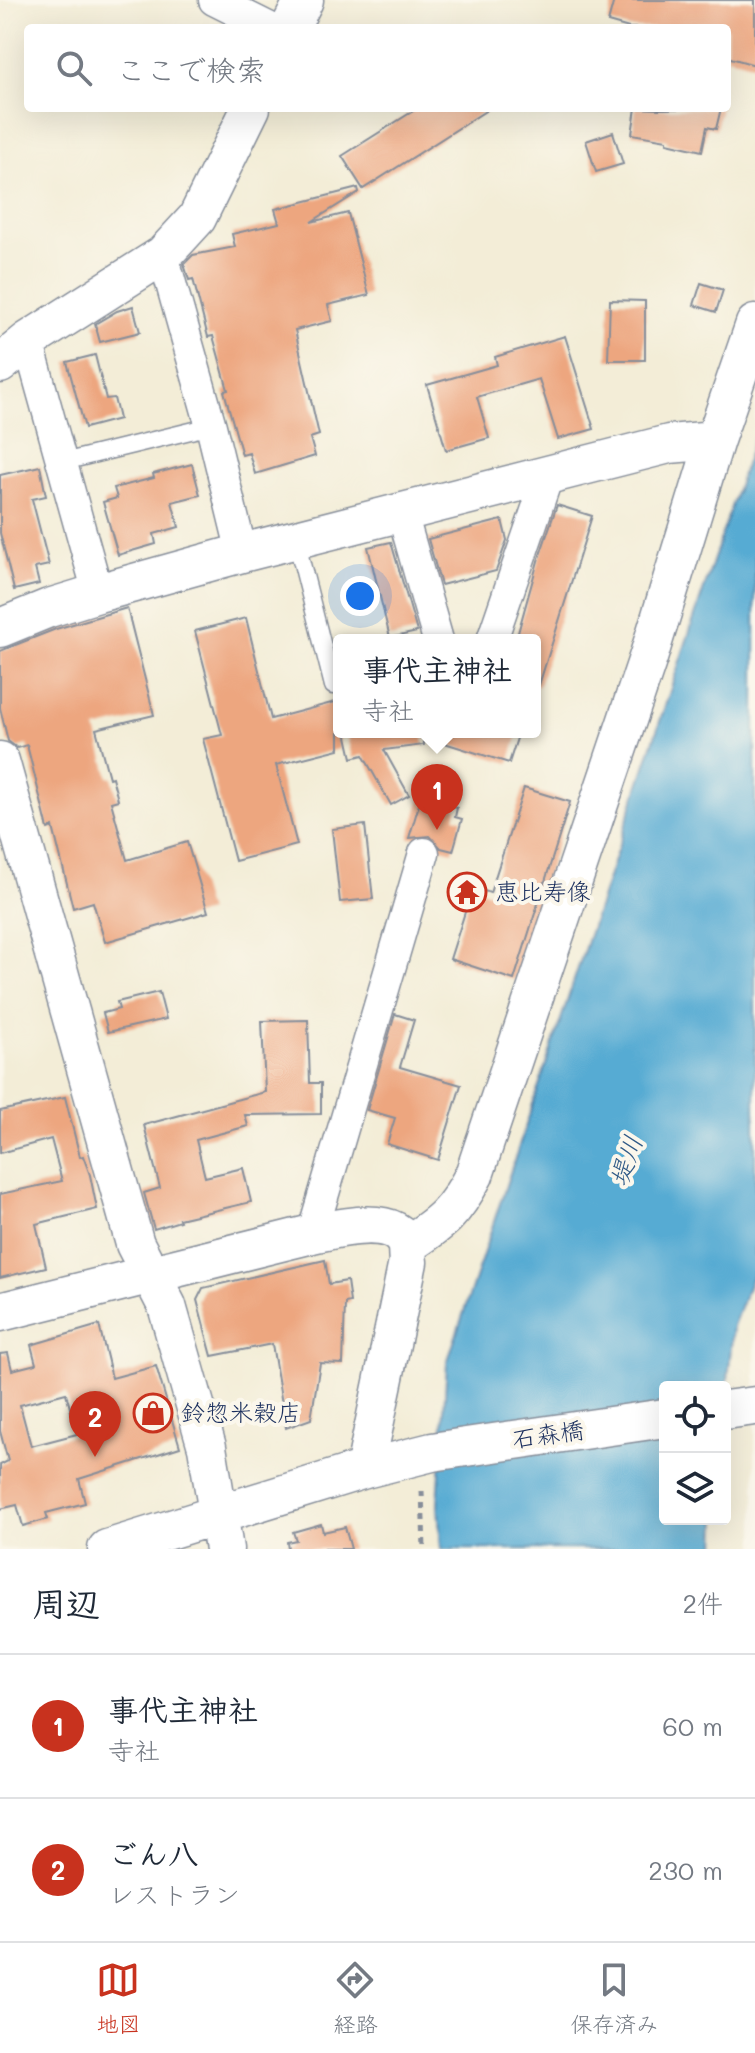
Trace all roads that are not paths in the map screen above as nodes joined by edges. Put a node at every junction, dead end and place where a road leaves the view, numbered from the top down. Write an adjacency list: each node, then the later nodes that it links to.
1 (214, 0): 3 (street)
2 (304, 0): 4 (street)
3 (262, 24)
4 (292, 24)
5 (249, 112): 6 (street)
6 (163, 255): 8 (street); 9 (street)
7 (755, 324): 10 (street)
8 (14, 352): 11 (street)
9 (211, 426): 11 (lane); 15 (street)
10 (715, 440): 12 (street); 24 (street)
11 (63, 462): 16 (street)
12 (549, 473): 13 (street); 19 (street)
13 (402, 513): 14 (street); 18 (street)
14 (296, 540): 15 (street); 20 (lane)
15 (242, 553): 16 (street)
16 (98, 593): 17 (street)
17 (0, 628)
18 (436, 634)
19 (494, 634)
20 (333, 686)
21 (0, 761): 25 (street)
22 (424, 853): 23 (street)
23 (312, 1234): 24 (street); 25 (street)
24 (407, 1245): 28 (street)
25 (150, 1274): 26 (street); 29 (street)
26 (0, 1312)
27 (659, 1419): 28 (street, 石森橋)
28 (365, 1469): 29 (street, 石森橋)
29 (222, 1532): 30 (street, 石森橋)
30 (107, 1549)

